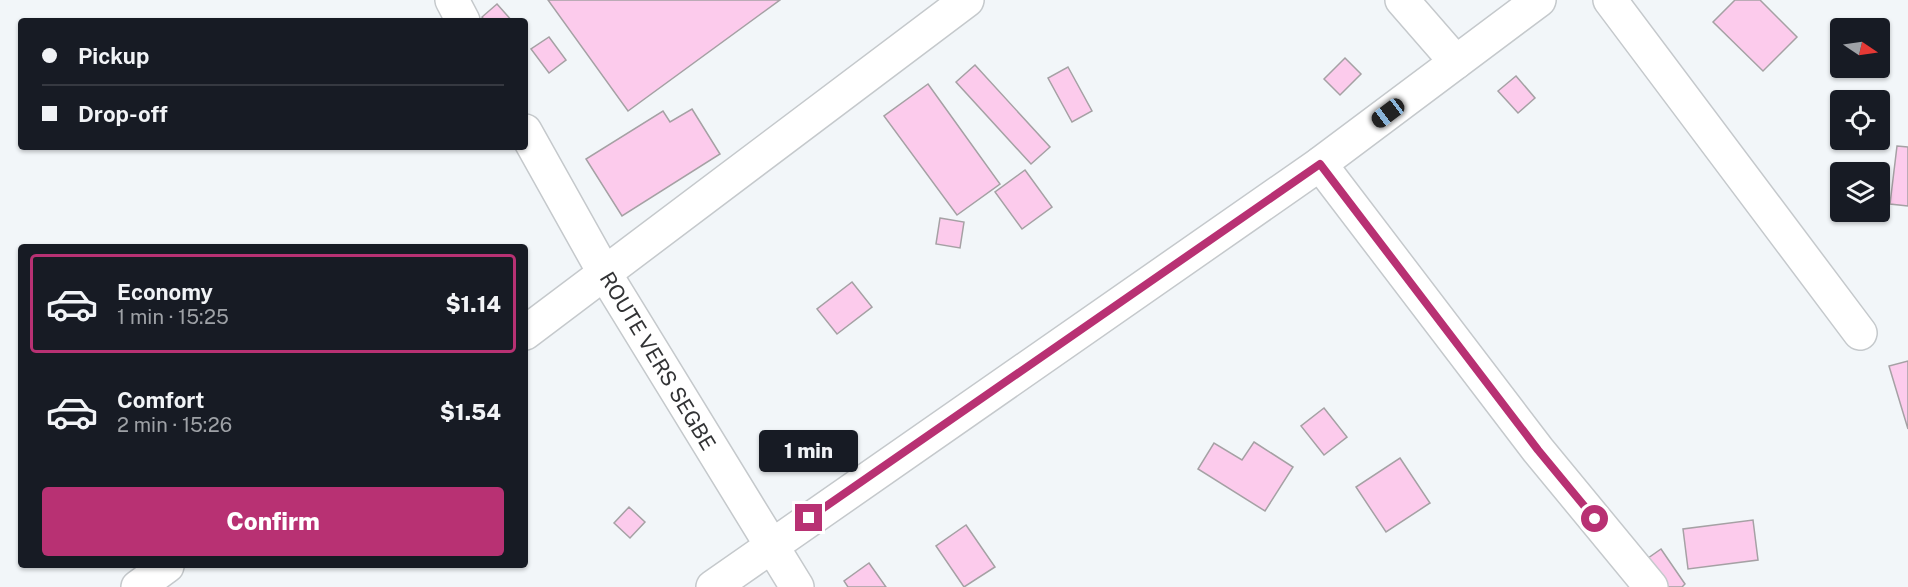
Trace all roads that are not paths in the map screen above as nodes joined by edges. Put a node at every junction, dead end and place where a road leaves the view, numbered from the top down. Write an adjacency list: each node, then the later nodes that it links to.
1 (452, 0): 6 (street)
2 (967, 0): 10 (street)
3 (1401, 0): 7 (street)
4 (1539, 0): 7 (street)
5 (1610, 0): 12 (street)
6 (461, 18)
7 (1456, 62): 9 (street)
8 (528, 136): 10 (street, ROUTE VERS SEGBE)
9 (1320, 164): 13 (street); 18 (street)
10 (605, 274): 11 (street); 13 (street, ROUTE VERS SEGBE)
11 (528, 331)
12 (1860, 333)
13 (770, 546): 16 (street); 17 (street, ROUTE VERS SEGBE)
14 (164, 568): 15 (street)
15 (138, 587)
16 (712, 587)
17 (797, 587)
18 (1652, 587)

